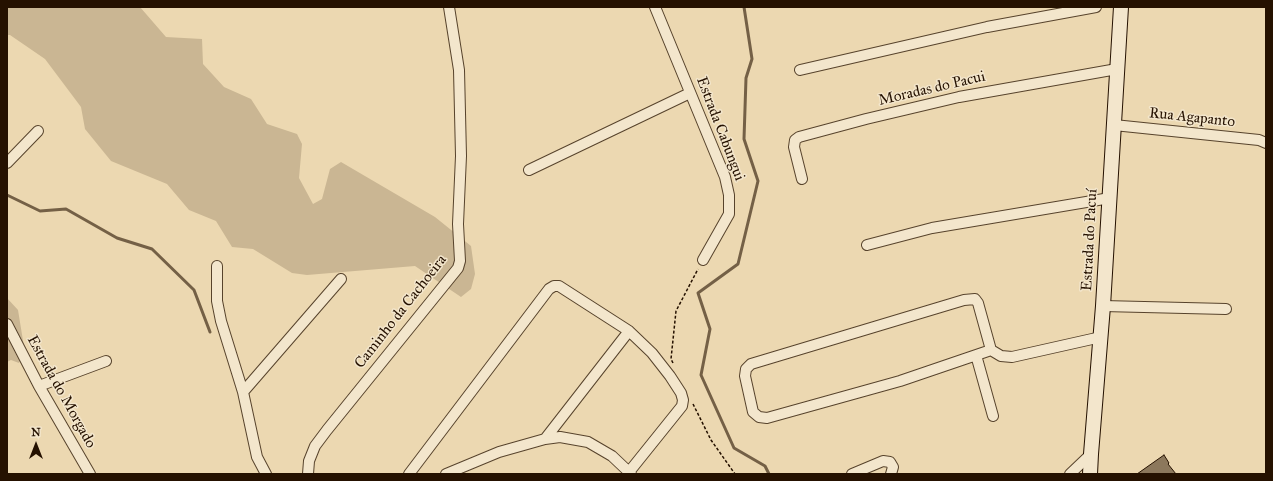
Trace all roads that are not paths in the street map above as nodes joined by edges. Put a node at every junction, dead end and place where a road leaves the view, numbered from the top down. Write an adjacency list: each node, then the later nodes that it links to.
1 (449, 7): 35 (street, Caminho da Cachoeira)
2 (655, 7): 7 (street, Estrada Cabungui)
3 (1096, 7): 6 (street)
4 (1121, 7): 5 (street, Estrada do Pacuí)
5 (1117, 69): 8 (street, Estrada do Pacuí); 13 (street, Moradas do Pacui)
6 (800, 70)
7 (690, 93): 12 (street); 16 (street, Estrada Cabungui)
8 (1114, 125): 10 (street, Rua Agapanto); 14 (street, Estrada do Pacuí)
9 (38, 131): 11 (street)
10 (1266, 143)
11 (7, 164)
12 (528, 170)
13 (802, 180)
14 (1110, 198): 15 (street); 19 (street, Estrada do Pacuí)
15 (867, 245)
16 (702, 260)
17 (217, 266): 28 (street)
18 (341, 279): 28 (street)
19 (1103, 306): 20 (street); 23 (street, Estrada do Pacuí)
20 (1226, 309)
21 (7, 324): 27 (street, Estrada do Morgado)
22 (629, 331): 30 (street); 32 (street); 36 (street)
23 (1101, 337): 24 (street); 31 (street, Estrada do Pacuí)
24 (991, 350): 25 (street); 25 (street)
25 (976, 355): 29 (street)
26 (106, 361): 27 (street)
27 (39, 386): 33 (street, Estrada do Morgado)
28 (243, 392): 34 (street)
29 (993, 416)
30 (545, 439): 32 (street); 37 (street)
31 (1090, 454): 40 (street); 41 (street, Estrada do Pacuí)
32 (630, 473)
33 (90, 474)
34 (266, 474)
35 (308, 474)
36 (409, 474)
37 (446, 474)
38 (852, 474): 39 (street)
39 (891, 474)
40 (1070, 474)
41 (1090, 474)

